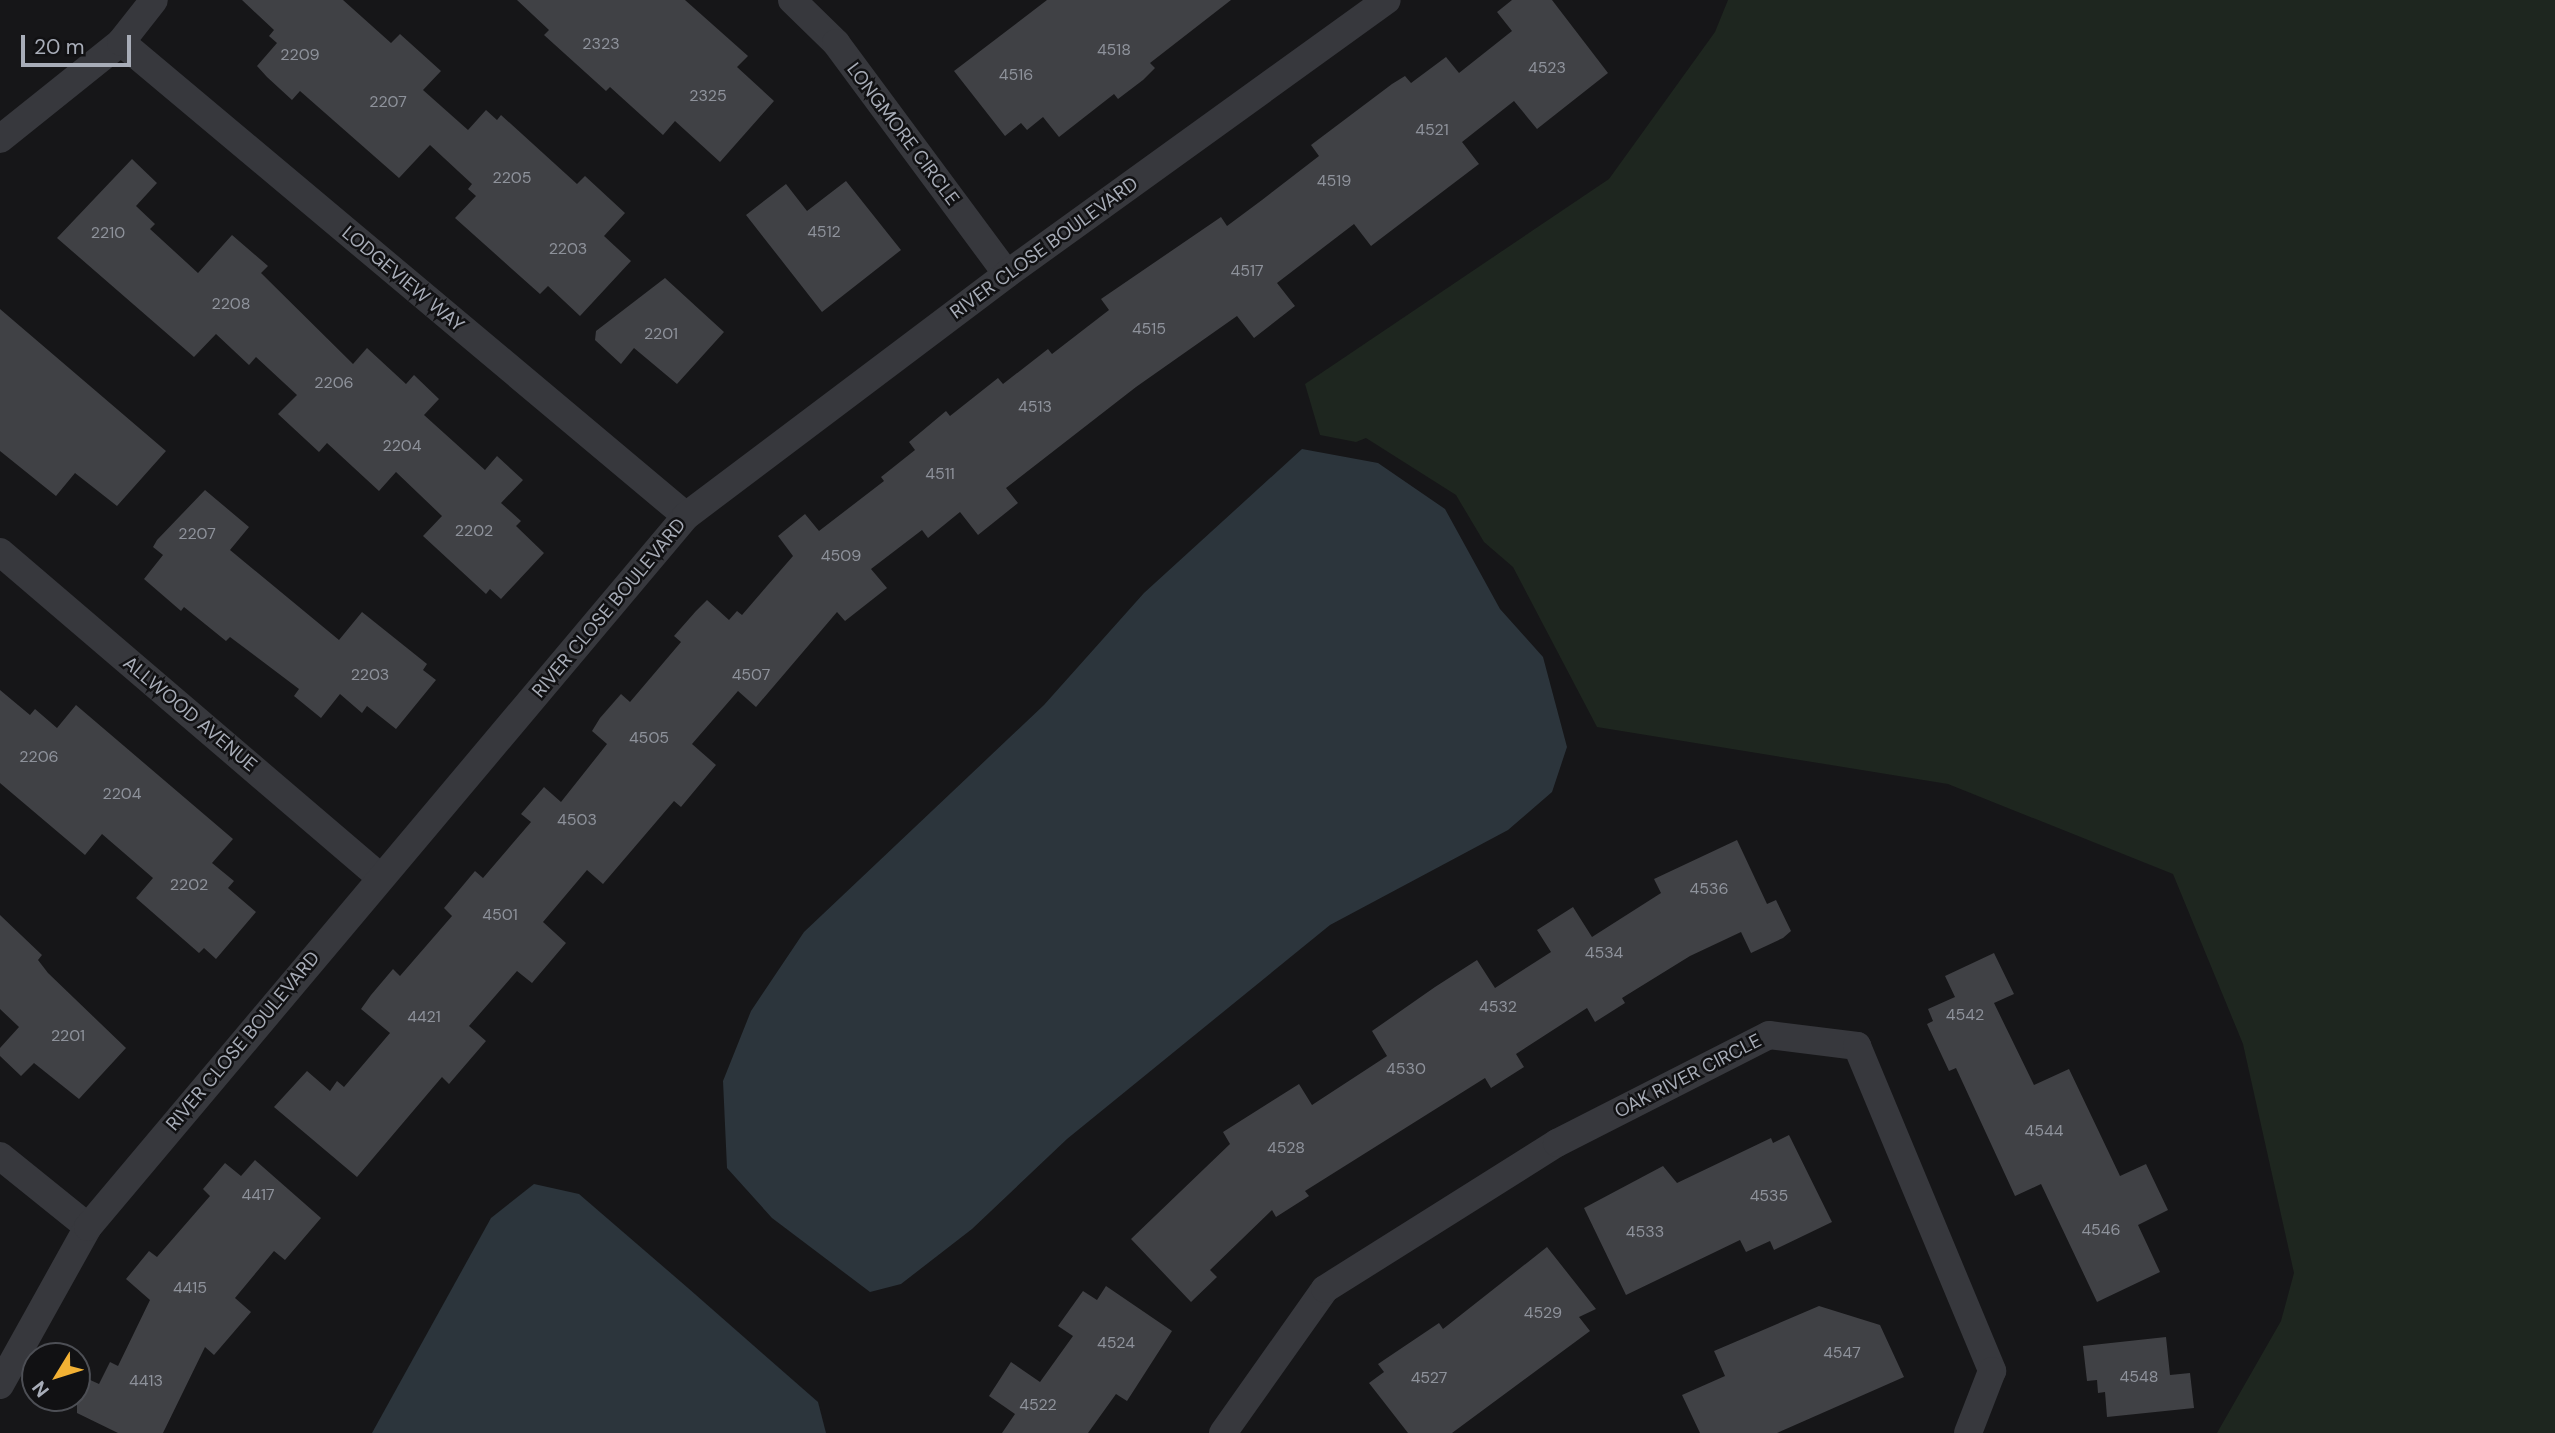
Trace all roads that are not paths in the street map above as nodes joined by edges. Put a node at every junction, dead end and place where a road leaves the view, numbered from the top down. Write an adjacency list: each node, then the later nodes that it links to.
1 (154, 0): 4 (street)
2 (792, 0): 6 (street, LONGMORE CIRCLE)
3 (1387, 0): 6 (street, RIVER CLOSE BOULEVARD)
4 (121, 42): 5 (street); 7 (street, LODGEVIEW WAY)
5 (0, 139)
6 (1007, 274): 7 (street, RIVER CLOSE BOULEVARD)
7 (686, 516): 9 (street, RIVER CLOSE BOULEVARD)
8 (0, 552): 9 (street, ALLWOOD AVENUE)
9 (380, 877): 11 (street, RIVER CLOSE BOULEVARD)
10 (0, 1156): 11 (street)
11 (88, 1227): 12 (street, RIVER CLOSE BOULEVARD)
12 (0, 1385)
13 (1223, 1433): 14 (street, OAK RIVER CIRCLE)
14 (1968, 1433)

